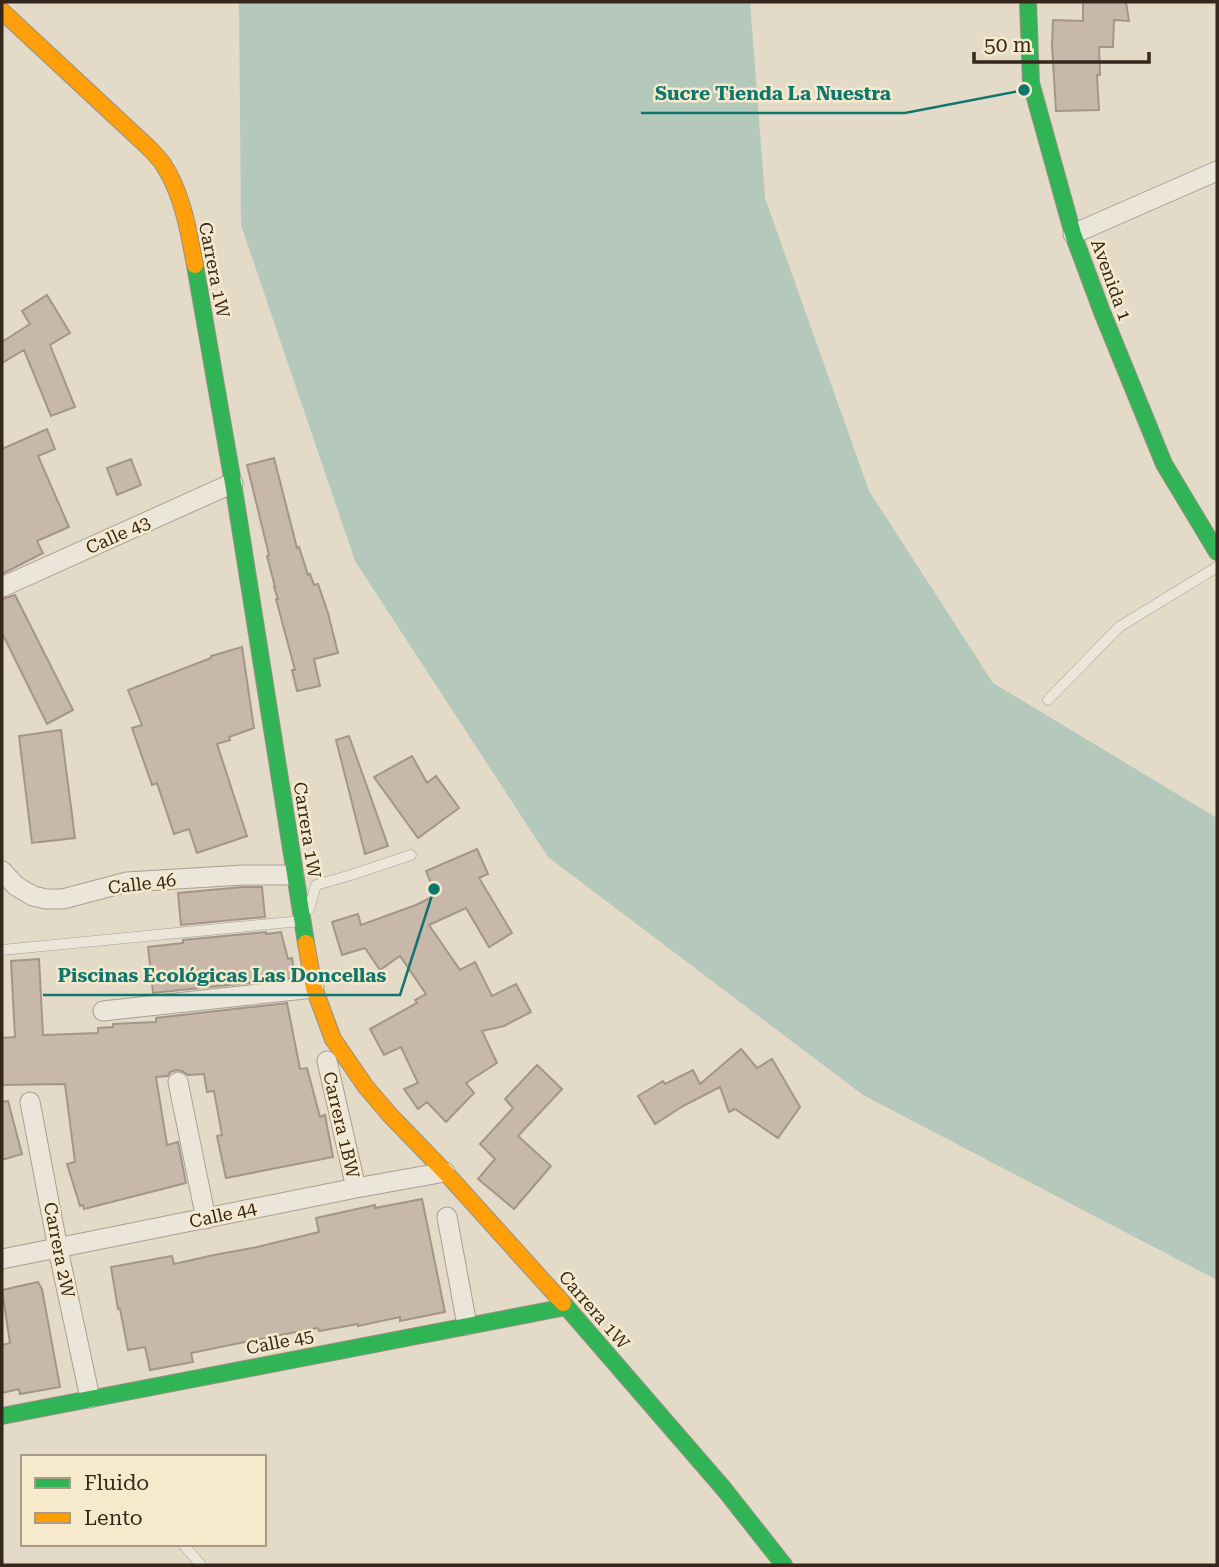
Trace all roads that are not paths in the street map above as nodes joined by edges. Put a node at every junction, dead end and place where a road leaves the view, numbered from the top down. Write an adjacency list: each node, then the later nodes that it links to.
1 (1028, 2): 4 (street, Avenida 1)
2 (2, 11): 5 (street, Carrera 1W)
3 (1217, 171): 4 (street)
4 (1073, 234): 6 (street, Avenida 1)
5 (233, 483): 8 (street, Calle 43); 12 (street, Carrera 1W)
6 (1217, 552)
7 (1217, 567): 9 (lane)
8 (2, 587)
9 (1048, 700)
10 (411, 855): 13 (lane)
11 (2, 871): 12 (street, Calle 46)
12 (294, 875): 13 (street, Carrera 1W)
13 (304, 924): 14 (lane); 15 (street, Carrera 1W)
14 (2, 950)
15 (314, 988): 16 (street); 20 (street, Carrera 1W)
16 (103, 1010)
17 (327, 1061): 21 (street, Carrera 1BW)
18 (178, 1082): 23 (street)
19 (30, 1102): 24 (street, Carrera 2W)
20 (445, 1172): 21 (street, Calle 44); 26 (street, Carrera 1W)
21 (356, 1188): 23 (street, Calle 44)
22 (447, 1217): 27 (street)
23 (206, 1219): 24 (street, Calle 44)
24 (58, 1248): 25 (street, Calle 44); 28 (street, Carrera 2W)
25 (2, 1259)
26 (566, 1307): 27 (street, Calle 45); 32 (street, Carrera 1W)
27 (467, 1325): 28 (street, Calle 45)
28 (90, 1398): 29 (street, Calle 45)
29 (2, 1416)
30 (185, 1546): 31 (lane)
31 (201, 1565)
32 (784, 1565)

